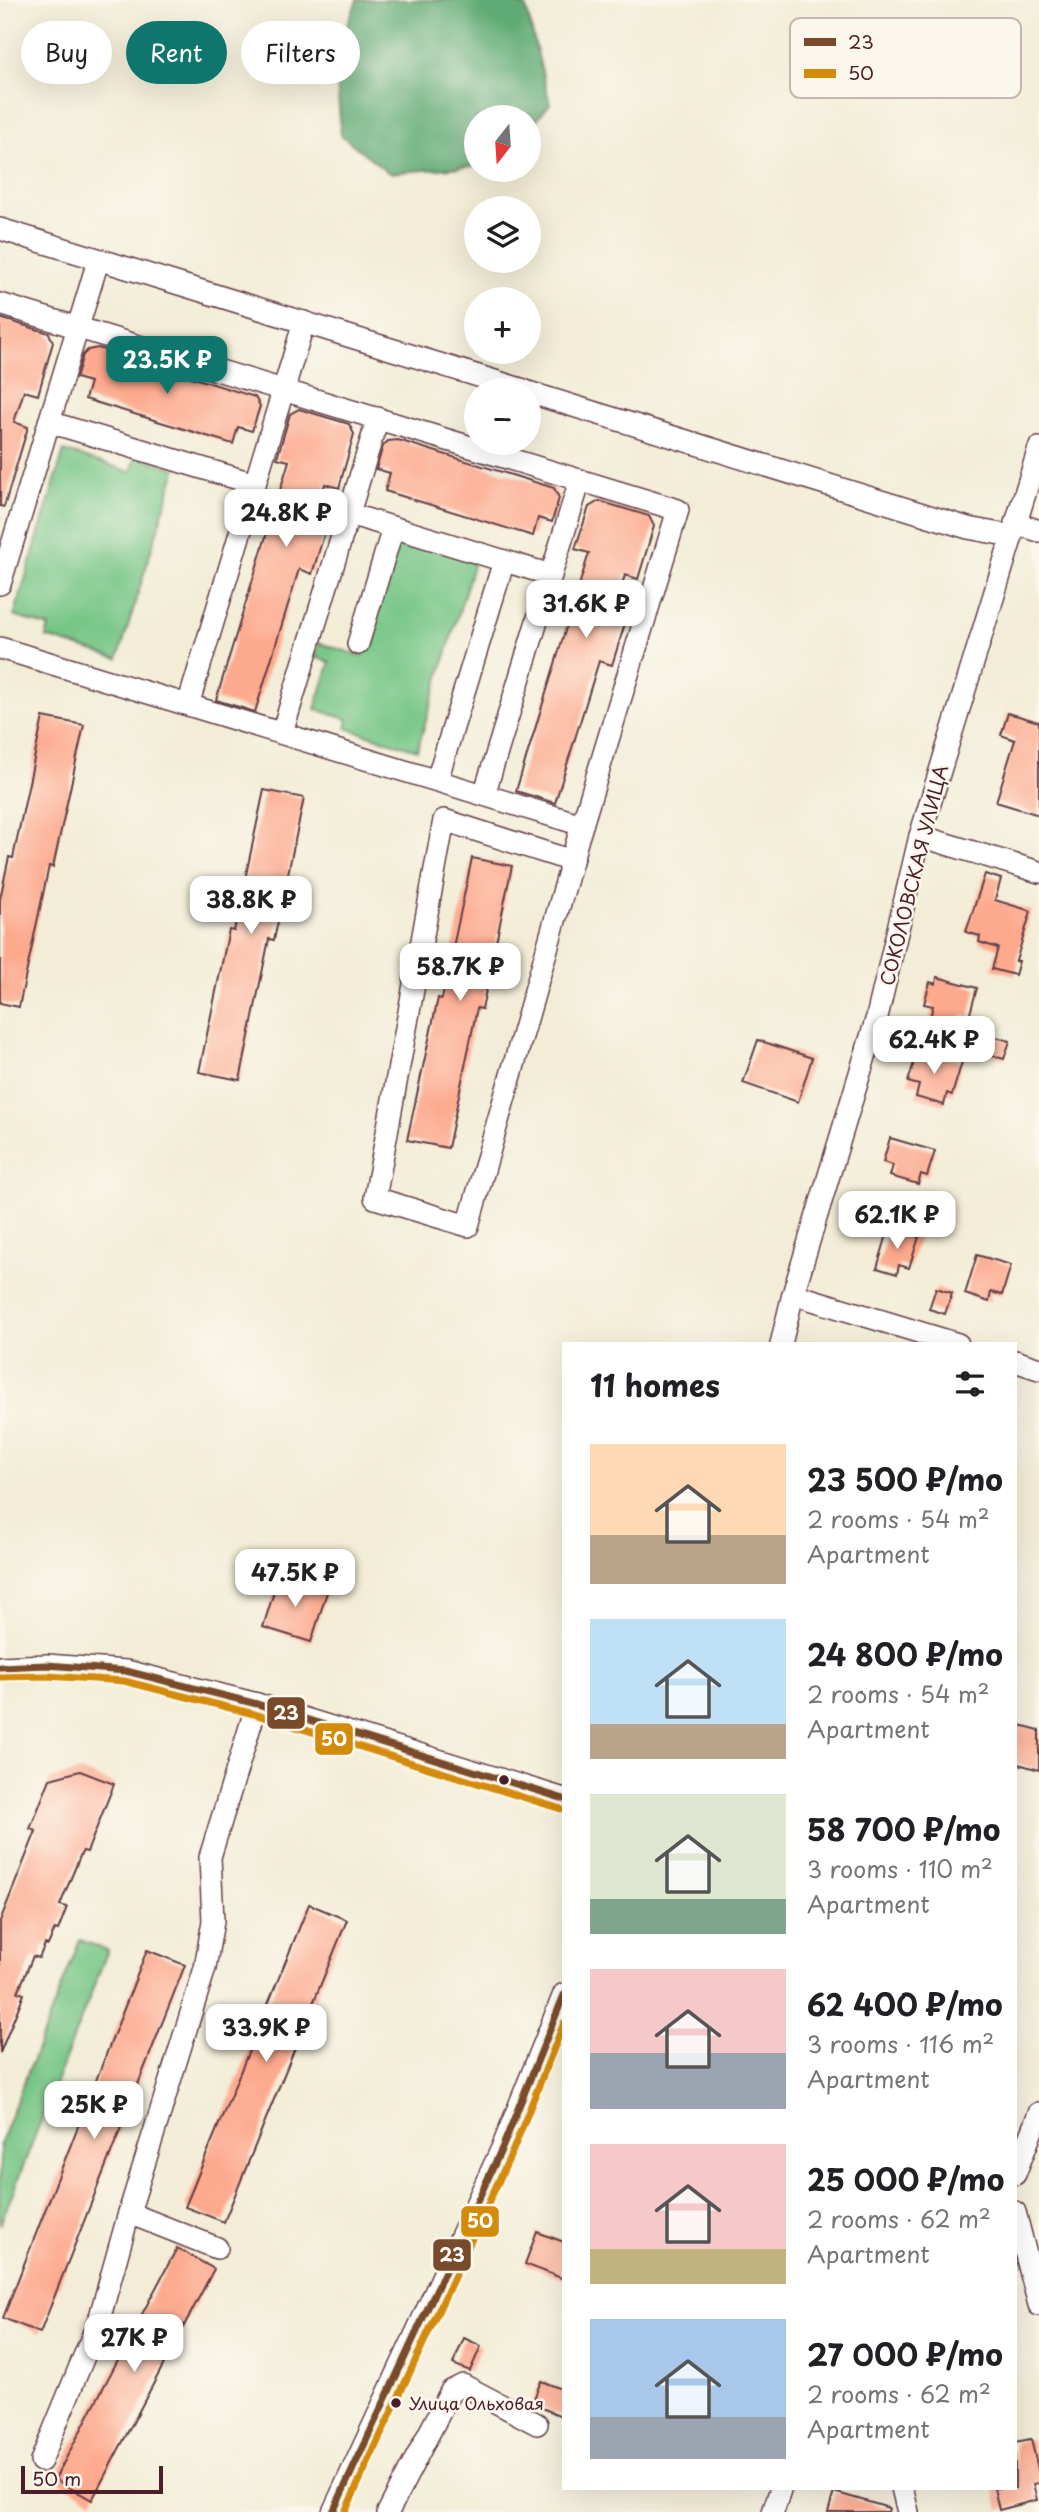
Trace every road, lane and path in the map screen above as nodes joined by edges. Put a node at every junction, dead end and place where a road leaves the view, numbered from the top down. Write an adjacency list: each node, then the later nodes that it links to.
1 (0, 229): 2 (street)
2 (98, 261): 4 (street); 5 (street)
3 (0, 304): 5 (street)
4 (304, 322): 6 (street); 7 (street)
5 (78, 327): 7 (street); 10 (street)
6 (484, 378)
7 (283, 390): 9 (street); 13 (street)
8 (541, 396): 16 (street)
9 (378, 418): 12 (street); 14 (street)
10 (49, 422): 13 (street); 20 (street)
11 (1039, 448): 16 (street, СОКОЛОВСКАЯ УЛИЦА)
12 (580, 480): 19 (street); 27 (street)
13 (255, 484): 23 (street)
14 (349, 514): 15 (street); 24 (street)
15 (393, 528): 18 (street); 21 (street)
16 (1013, 530): 17 (street); 28 (street, СОКОЛОВСКАЯ УЛИЦА)
17 (1039, 531)
18 (504, 561): 19 (street); 25 (street)
19 (551, 575): 26 (street)
20 (0, 584)
21 (358, 644)
22 (0, 648): 23 (street)
23 (188, 705): 24 (street)
24 (282, 733): 25 (street)
25 (437, 780): 26 (street)
26 (484, 795): 27 (street)
27 (582, 825): 29 (street)
28 (920, 836): 30 (street); 31 (street, СОКОЛОВСКАЯ УЛИЦА)
29 (572, 861): 29 (street)
30 (1039, 872)
31 (793, 1294): 32 (street, СОКОЛОВСКАЯ УЛИЦА); 33 (street)
32 (782, 1342)
33 (951, 1342)
34 (1017, 1362): 35 (street)
35 (1039, 1369)
36 (0, 1667): 37 (street)
37 (257, 1704): 38 (street); 42 (street)
38 (562, 1798)
39 (562, 1999): 50 (street)
40 (1039, 2113): 41 (street)
41 (1017, 2169)
42 (129, 2213): 44 (street); 47 (street)
43 (1017, 2220): 45 (street)
44 (217, 2248)
45 (1039, 2305)
46 (537, 2424): 51 (street)
47 (41, 2461)
48 (780, 2490): 52 (street)
49 (902, 2490): 53 (street)
50 (333, 2512)
51 (388, 2512)
52 (773, 2512)
53 (908, 2512)

